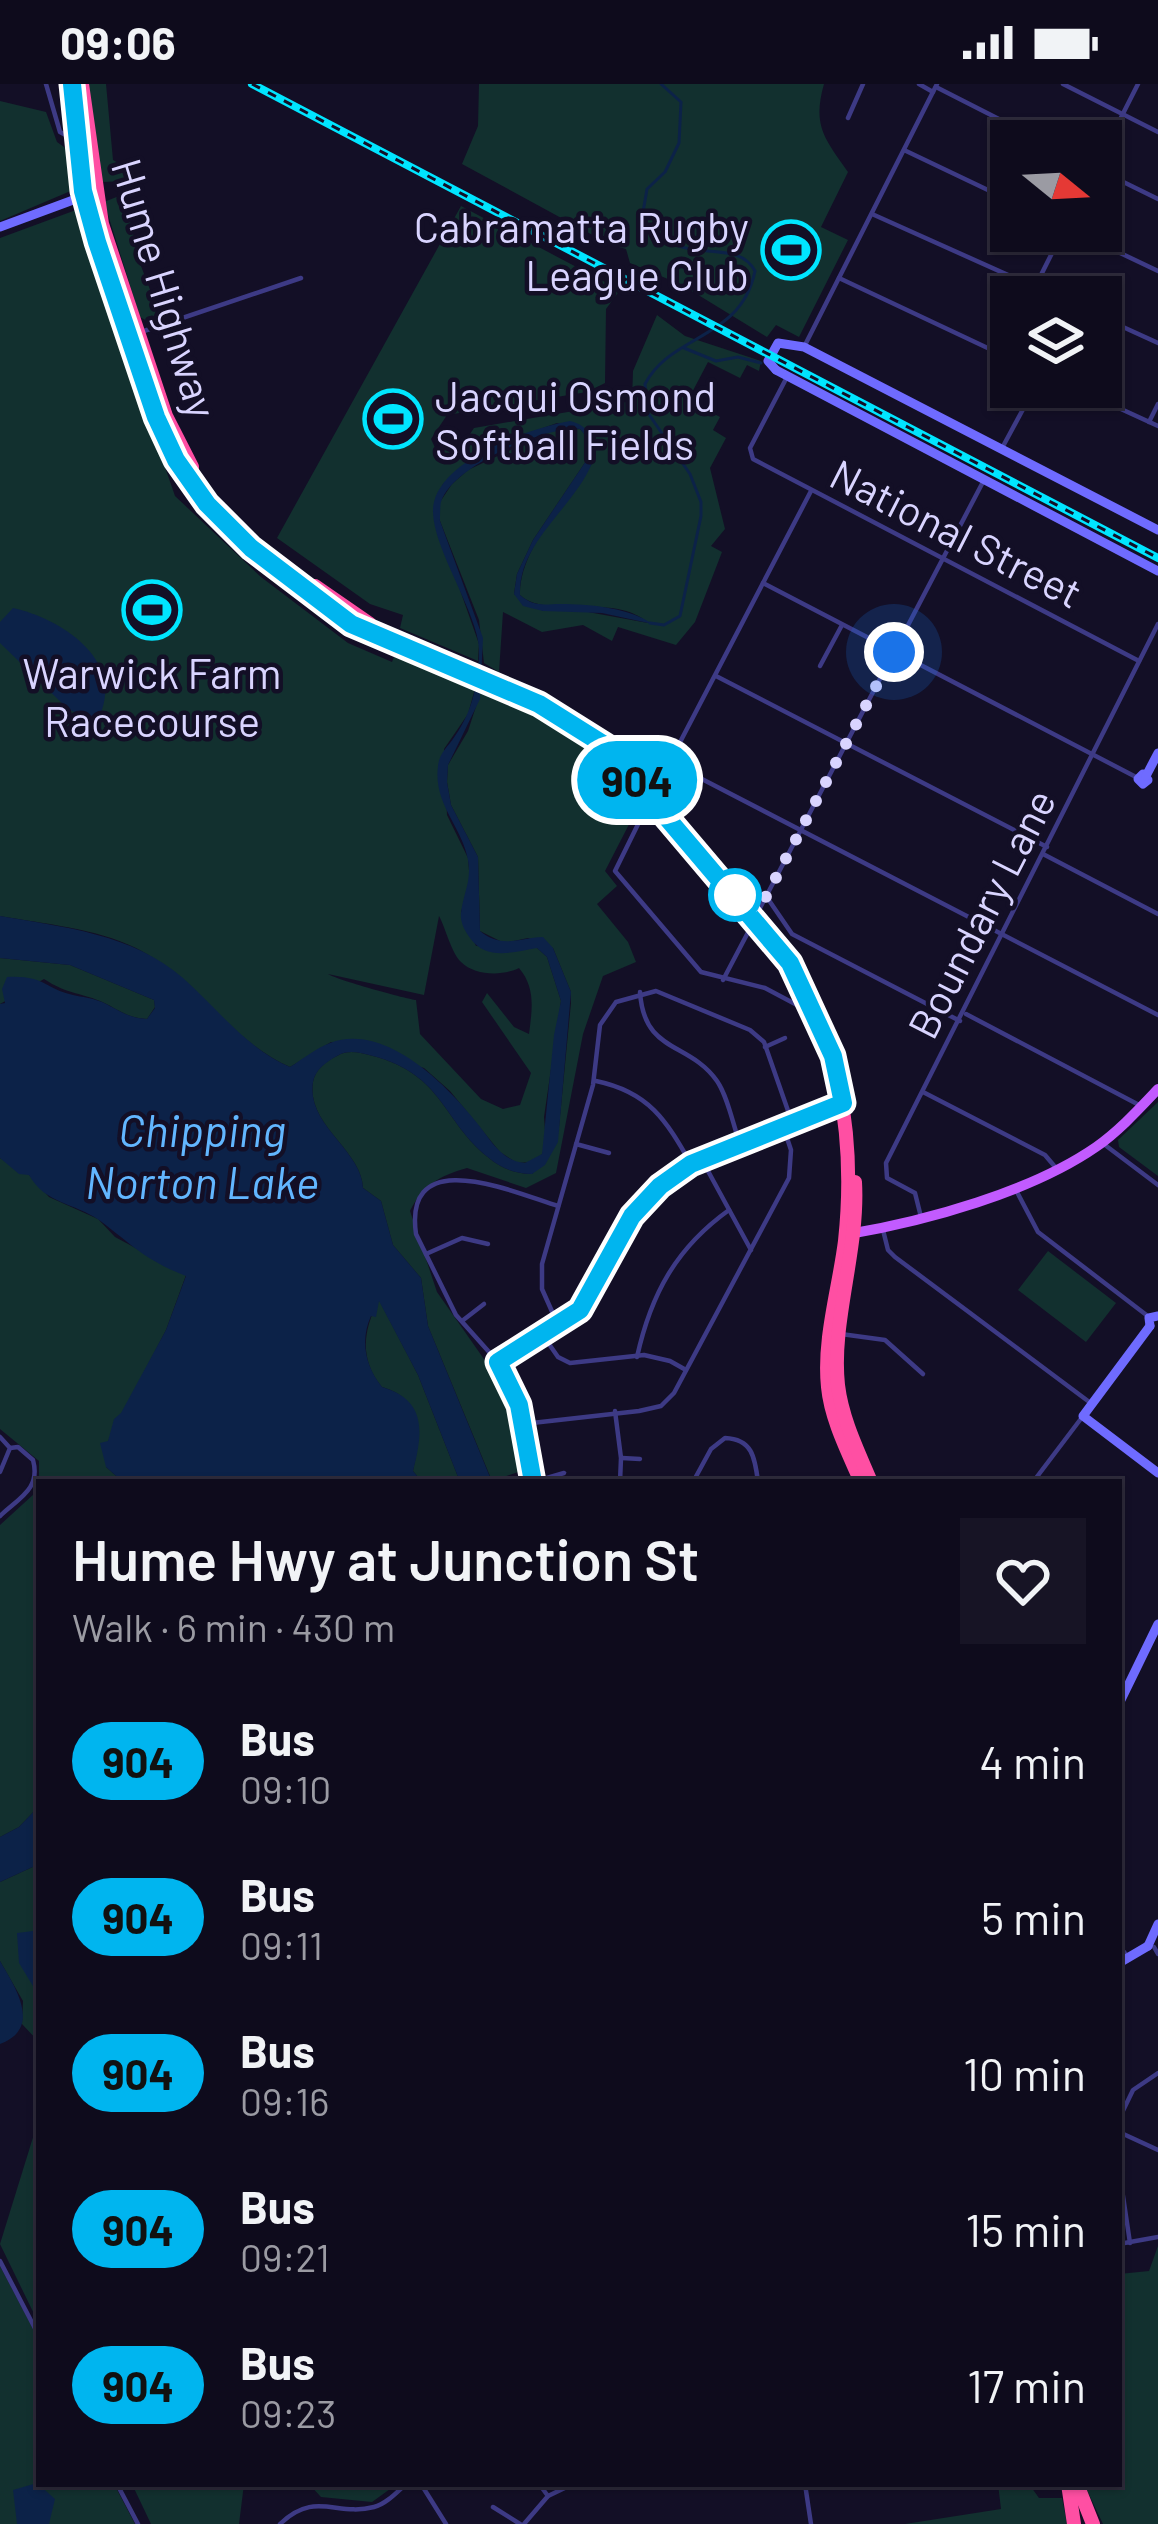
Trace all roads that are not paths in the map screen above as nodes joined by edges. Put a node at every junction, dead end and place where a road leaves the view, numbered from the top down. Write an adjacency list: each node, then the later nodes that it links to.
1 (46, 84): 14 (street)
2 (72, 84): 14 (highway, Hume Highway)
3 (82, 84): 18 (highway, Hume Highway)
4 (863, 84): 10 (street)
5 (919, 84): 8 (street)
6 (1063, 84): 9 (street)
7 (1138, 84): 9 (street)
8 (935, 88): 11 (street); 15 (street)
9 (1123, 114): 12 (street); 13 (street)
10 (848, 118)
11 (1000, 120)
12 (1120, 120)
13 (1158, 132)
14 (78, 138): 18 (highway, Hume Highway)
15 (904, 150): 17 (street); 20 (street)
16 (1122, 181): 19 (street)
17 (990, 191)
18 (90, 195): 21 (street); 28 (highway, Hume Highway)
19 (1158, 199)
20 (872, 214): 24 (street); 26 (street)
21 (0, 227)
22 (1118, 252): 23 (street)
23 (1158, 271)
24 (1010, 276)
25 (301, 278): 28 (street)
26 (839, 278): 30 (street); 31 (street)
27 (1122, 327): 29 (street)
28 (133, 334): 57 (highway, Hume Highway)
29 (1158, 343)
30 (805, 347): 32 (street); 38 (street)
31 (990, 348)
32 (788, 377): 39 (street); 40 (street, National Street)
33 (1158, 404): 36 (street)
34 (1024, 408): 38 (street)
35 (1118, 408): 36 (street)
36 (1149, 422): 37 (street)
37 (1158, 426)
38 (1001, 450): 41 (street)
39 (984, 480): 42 (street); 43 (street)
40 (812, 490): 42 (street, National Street); 44 (street)
41 (1158, 530)
42 (943, 559): 47 (street); 48 (street, National Street)
43 (1158, 571)
44 (764, 583): 46 (street); 50 (street)
45 (1158, 624): 48 (street, Boundary Lane)
46 (842, 625): 47 (street); 49 (street)
47 (894, 652): 51 (street); 53 (street)
48 (1139, 661): 53 (street, Boundary Lane)
49 (820, 666)
50 (715, 675): 51 (street); 54 (street)
51 (847, 743): 58 (street); 59 (street)
52 (1158, 753): 55 (street)
53 (1093, 755): 55 (street); 59 (street, Boundary Lane)
54 (669, 762): 57 (street); 58 (street)
55 (1144, 779): 56 (street)
56 (1158, 788)
57 (653, 792): 60 (highway, Hume Highway); 63 (street)
58 (801, 830): 60 (street); 62 (street)
59 (1045, 850): 61 (street); 62 (street, Boundary Lane)
60 (760, 908): 63 (street); 65 (highway, Hume Highway); 68 (street); 91 (highway, Hume Highway)
61 (1158, 914)
62 (1004, 934): 66 (street, Boundary Lane); 67 (street)
63 (723, 980): 65 (street)
64 (640, 992): 70 (street); 71 (street); 80 (street)
65 (813, 1009): 75 (highway, Hume Highway)
66 (964, 1013): 68 (street, Boundary Lane); 74 (street)
67 (1158, 1015)
68 (960, 1021): 73 (street, Boundary Lane)
69 (785, 1038): 70 (street)
70 (765, 1047): 76 (street)
71 (593, 1080): 79 (street); 83 (street)
72 (1158, 1089): 74 (main road)
73 (923, 1092): 84 (street); 89 (street, Boundary Lane)
74 (1142, 1106): 78 (main road)
75 (843, 1107): 76 (street); 91 (highway, Hume Highway)
76 (794, 1125): 77 (street)
77 (784, 1129): 80 (street); 93 (street)
78 (1102, 1143): 84 (main road); 85 (street)
79 (576, 1144): 81 (street); 87 (street)
80 (740, 1144): 82 (street)
81 (609, 1153)
82 (702, 1159): 83 (street); 88 (street)
83 (691, 1164): 98 (street)
84 (1056, 1168): 86 (main road)
85 (1158, 1185)
86 (1015, 1186): 89 (main road); 96 (street)
87 (559, 1206): 94 (street); 98 (street)
88 (729, 1210): 93 (street); 101 (street)
89 (921, 1217): 90 (main road)
90 (883, 1227): 91 (main road); 105 (street)
91 (850, 1234): 100 (highway, Hume Highway); 121 (highway, Hume Highway)
92 (488, 1244): 94 (street)
93 (751, 1250): 103 (street)
94 (426, 1254): 97 (street)
95 (484, 1304): 97 (street)
96 (1155, 1320): 105 (street)
97 (462, 1321): 102 (street)
98 (558, 1324): 99 (street)
99 (542, 1334): 101 (street); 102 (street)
100 (841, 1334): 104 (street); 122 (highway, Hume Highway)
101 (637, 1357): 103 (street)
102 (498, 1362): 108 (street)
103 (686, 1370): 106 (street)
104 (923, 1374)
105 (1092, 1404): 107 (street)
106 (615, 1411): 108 (street); 111 (street)
107 (1083, 1416): 115 (street); 123 (street)
108 (523, 1424): 116 (street)
109 (0, 1437): 110 (street)
110 (10, 1448): 113 (street); 124 (street)
111 (621, 1458): 112 (street); 118 (street)
112 (640, 1459)
113 (0, 1472)
114 (564, 1473): 117 (street)
115 (1158, 1473)
116 (532, 1479)
117 (543, 1479)
118 (620, 1479)
119 (695, 1479): 120 (street)
120 (757, 1479)
121 (859, 1479)
122 (870, 1479)
123 (1035, 1479)
124 (0, 1516)
125 (1158, 1624): 126 (street)
126 (1122, 1698)
127 (1158, 1924): 128 (street)
128 (1154, 1947): 129 (street)
129 (1124, 1960)
130 (1158, 2073): 131 (street)
131 (1122, 2113)
132 (1122, 2133): 133 (street)
133 (1158, 2150)
134 (1122, 2189): 136 (street)
135 (1158, 2237): 136 (street)
136 (1130, 2243): 137 (street)
137 (1122, 2244)
138 (0, 2261): 139 (street)
139 (36, 2328)
140 (119, 2487): 150 (street)
141 (402, 2487): 151 (street)
142 (423, 2487): 152 (street)
143 (541, 2487): 148 (street)
144 (567, 2487): 148 (street)
145 (805, 2487): 154 (street)
146 (1072, 2487): 155 (highway)
147 (1074, 2487): 156 (highway)
148 (548, 2496): 153 (street)
149 (493, 2507): 153 (street)
150 (138, 2524)
151 (280, 2524)
152 (446, 2524)
153 (522, 2524)
154 (811, 2524)
155 (1075, 2524)
156 (1093, 2524)

